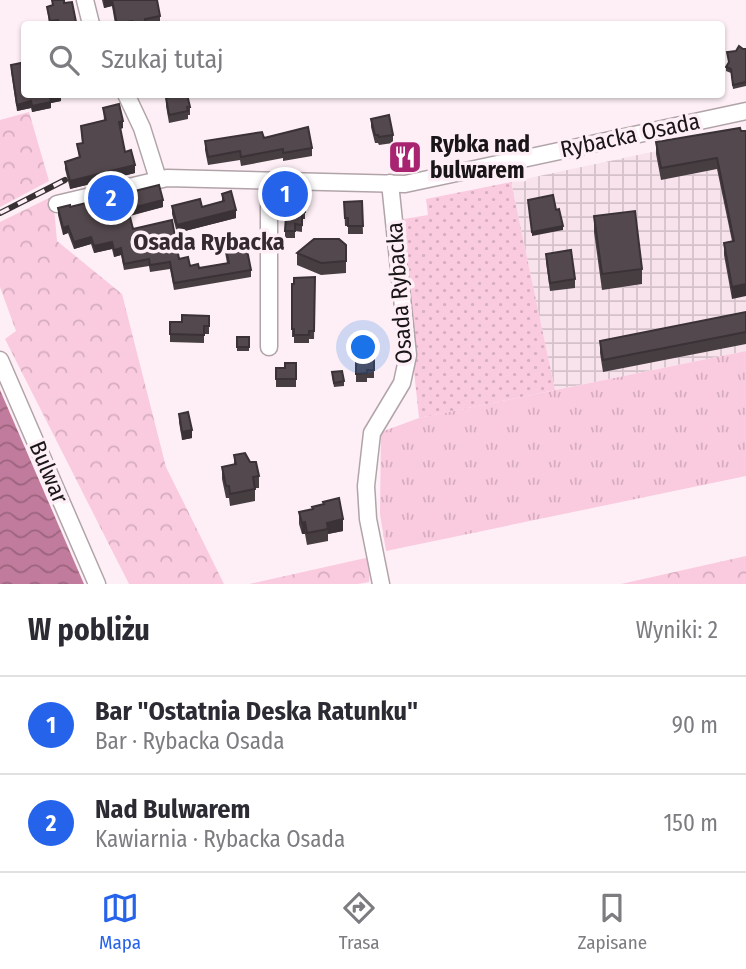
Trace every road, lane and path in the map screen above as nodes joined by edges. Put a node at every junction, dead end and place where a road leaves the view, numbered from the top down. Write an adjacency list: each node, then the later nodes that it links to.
1 (85, 0): 2 (street)
2 (90, 21)
3 (128, 98): 5 (street)
4 (746, 111): 7 (street, Rybacka Osada)
5 (158, 179): 6 (street, Rybacka Osada); 8 (street, Rybacka Osada)
6 (282, 180): 7 (street, Rybacka Osada); 9 (street)
7 (390, 183): 12 (street, Osada Rybacka)
8 (57, 204)
9 (269, 347)
10 (0, 360): 11 (street, Bulwar)
11 (97, 584)
12 (382, 584)

